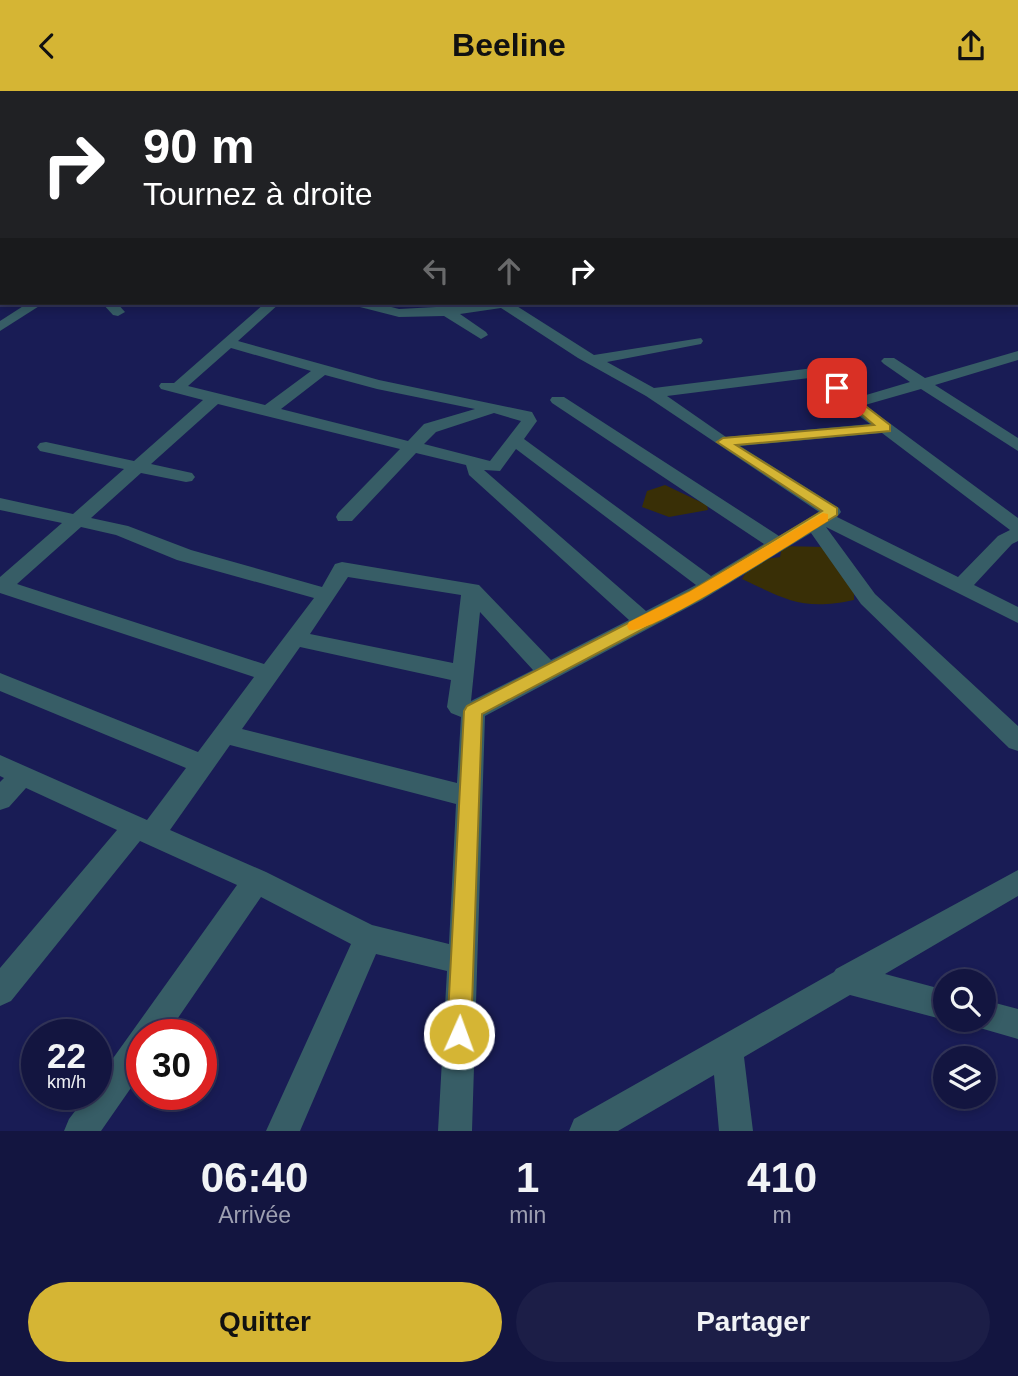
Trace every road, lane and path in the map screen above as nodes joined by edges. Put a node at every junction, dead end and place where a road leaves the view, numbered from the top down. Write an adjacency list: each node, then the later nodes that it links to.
1 (34, 305): 7 (street)
2 (271, 305): 10 (street)
3 (369, 305): 6 (street)
4 (491, 305): 6 (street)
5 (506, 305): 12 (street)
6 (447, 312): 8 (street)
7 (0, 327)
8 (481, 335)
9 (696, 341): 12 (street)
10 (228, 343): 14 (street); 17 (street)
11 (1018, 355): 15 (street)
12 (593, 360): 16 (street)
13 (889, 361): 15 (street)
14 (323, 369): 20 (street); 21 (street)
15 (923, 383): 19 (street); 25 (street)
16 (652, 393): 19 (street); 24 (street)
17 (215, 398): 21 (street); 29 (street)
18 (558, 400): 37 (street)
19 (853, 404): 22 (street)
20 (492, 409): 23 (street); 27 (street)
21 (268, 411): 27 (street)
22 (885, 428): 24 (street); 35 (street)
23 (515, 440): 28 (street); 39 (street)
24 (723, 442): 34 (street)
25 (1018, 446)
26 (46, 447): 29 (street)
27 (412, 447): 28 (street); 32 (street)
28 (474, 462): 44 (street)
29 (138, 467): 30 (street); 33 (street)
30 (186, 477)
31 (0, 503): 33 (street)
32 (345, 517)
33 (77, 520): 38 (street); 42 (street)
34 (818, 521): 37 (street); 40 (street); 52 (street)
35 (1018, 527)
36 (1018, 534): 40 (street)
37 (779, 545): 39 (street)
38 (1, 586): 47 (street)
39 (710, 586): 44 (street)
40 (961, 587): 43 (street)
41 (472, 590): 42 (street); 46 (street); 48 (street)
42 (327, 595): 45 (street)
43 (1018, 616)
44 (644, 621): 46 (street)
45 (293, 638): 47 (street); 48 (street)
46 (548, 672): 50 (street)
47 (267, 673): 51 (street)
48 (463, 674): 50 (street)
49 (0, 682): 53 (street)
50 (473, 711): 55 (street)
51 (223, 734): 53 (street); 55 (street)
52 (1018, 741)
53 (201, 764): 57 (street)
54 (11, 770): 56 (street); 57 (street)
55 (470, 797): 61 (street)
56 (0, 799)
57 (144, 830): 58 (street); 63 (street)
58 (256, 881): 60 (street); 66 (street)
59 (1018, 882): 62 (street)
60 (368, 939): 61 (street); 71 (street)
61 (462, 961): 72 (street)
62 (846, 979): 64 (street); 68 (street)
63 (0, 991)
64 (933, 1002)
65 (996, 1018): 67 (street)
66 (159, 1019)
67 (1018, 1024)
68 (727, 1048): 73 (street); 74 (street)
69 (126, 1068): 70 (street)
70 (81, 1131)
71 (283, 1131)
72 (455, 1131)
73 (586, 1131)
74 (736, 1131)

